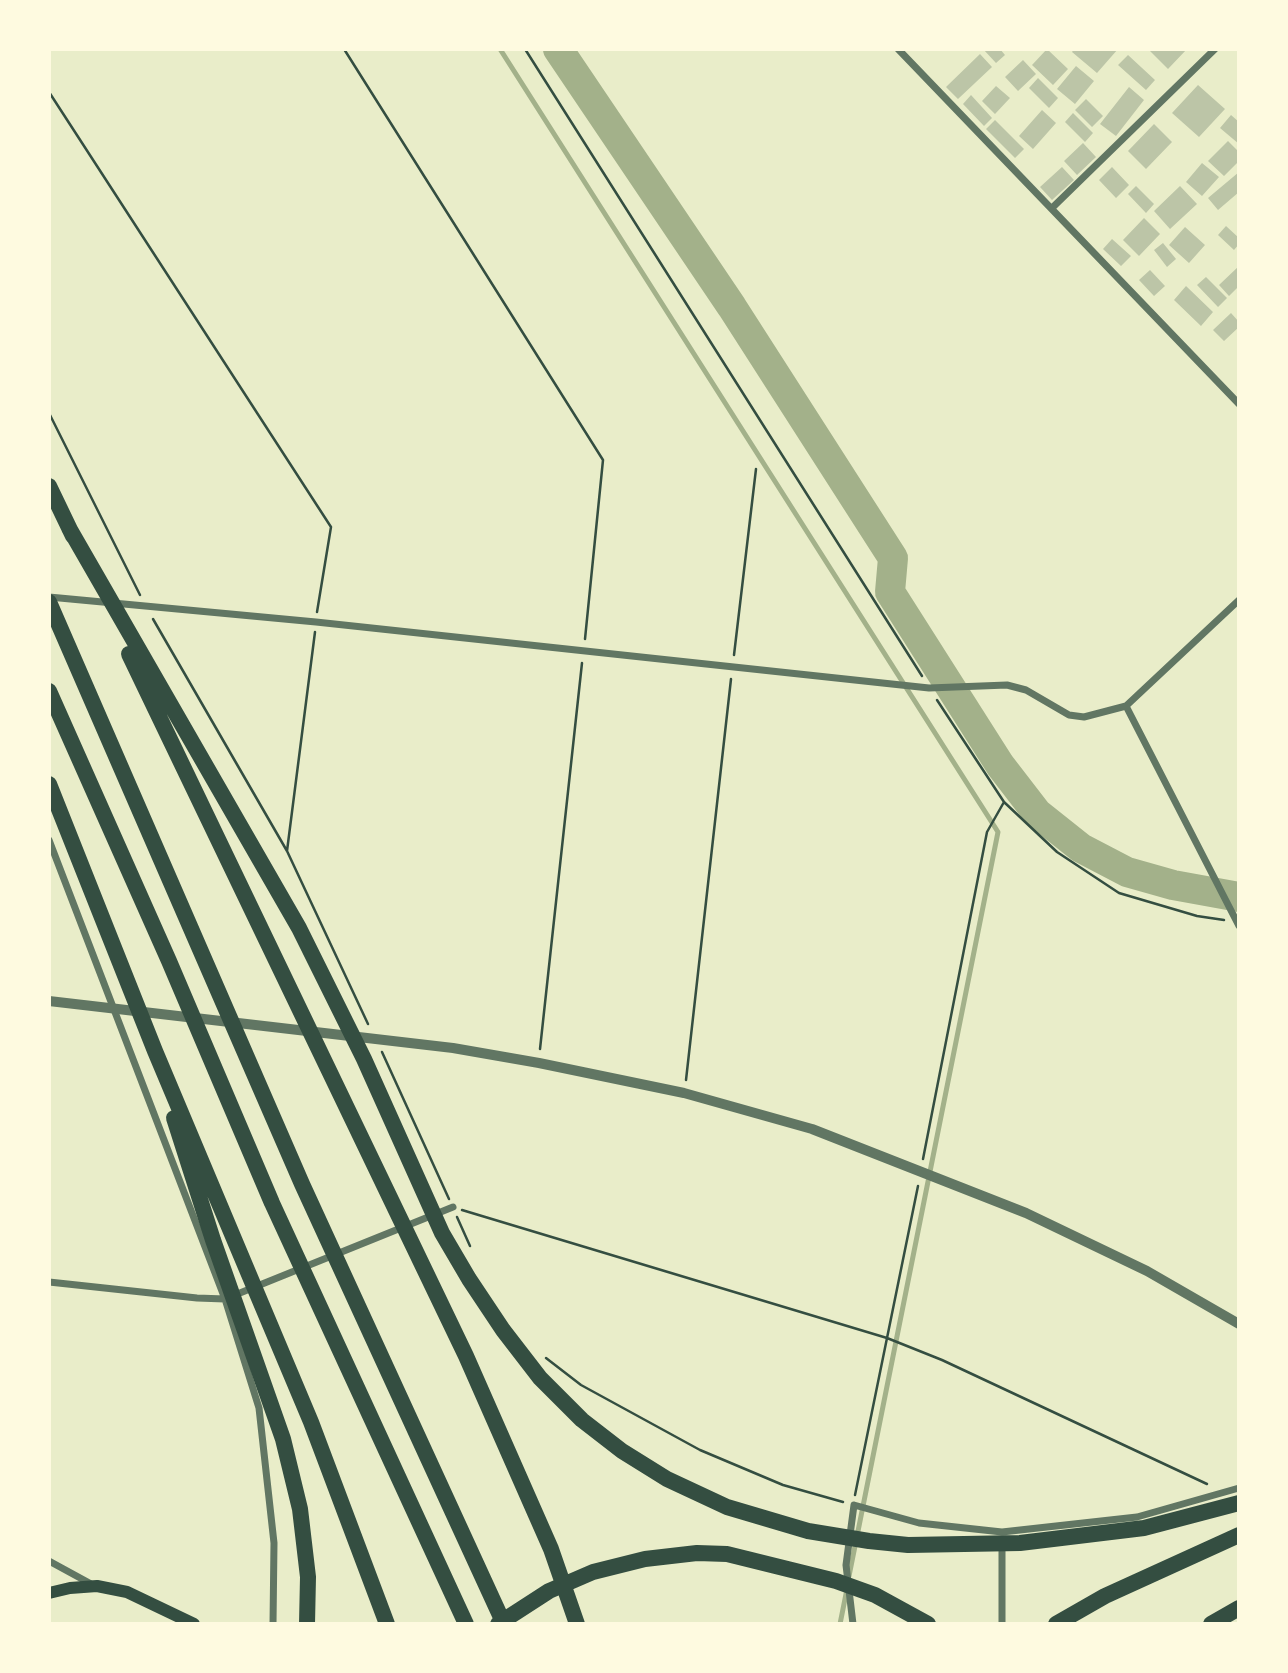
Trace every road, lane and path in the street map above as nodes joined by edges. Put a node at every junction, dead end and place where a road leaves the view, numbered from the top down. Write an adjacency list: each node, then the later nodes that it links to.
1 (344, 49): 16 (path)
2 (525, 49): 18 (path)
3 (898, 49): 6 (street)
4 (1215, 49): 6 (street)
5 (49, 92): 15 (path)
6 (1052, 208): 7 (street)
7 (1239, 404)
8 (49, 413): 14 (path)
9 (756, 469): 17 (path)
10 (49, 486): 11 (highway)
11 (69, 528): 42 (highway); 57 (highway)
12 (49, 599): 14 (street); 56 (highway)
13 (1239, 600): 20 (street)
14 (145, 605): 15 (street); 24 (path)
15 (316, 622): 16 (street); 24 (path)
16 (583, 653): 17 (street); 30 (path)
17 (732, 669): 18 (street); 31 (path)
18 (929, 688): 20 (street); 22 (path)
19 (49, 691): 54 (highway)
20 (1126, 706): 25 (street)
21 (49, 784): 29 (highway)
22 (1004, 802): 25 (path); 32 (path)
23 (49, 840): 27 (street)
24 (287, 851): 28 (path)
25 (1238, 924)
26 (49, 1002): 27 (street)
27 (113, 1008): 28 (street); 36 (street)
28 (375, 1038): 30 (street); 33 (path)
29 (155, 1051): 52 (highway); 53 (highway)
30 (539, 1063): 31 (street)
31 (684, 1093): 32 (street)
32 (921, 1170): 37 (street); 38 (path)
33 (453, 1207): 34 (path); 36 (street); 38 (path)
34 (474, 1255)
35 (49, 1282): 36 (street)
36 (225, 1299): 51 (street)
37 (1239, 1324)
38 (887, 1338): 41 (path); 43 (path)
39 (541, 1354): 43 (path)
40 (1239, 1488): 41 (street)
41 (1224, 1492): 44 (street)
42 (1239, 1503)
43 (853, 1505): 44 (street); 58 (street)
44 (1002, 1532): 60 (street)
45 (1239, 1535): 61 (highway)
46 (49, 1561): 47 (street)
47 (97, 1587): 48 (main road); 50 (main road)
48 (49, 1593)
49 (1239, 1608): 62 (highway)
50 (194, 1624)
51 (273, 1624)
52 (307, 1624)
53 (387, 1624)
54 (466, 1624)
55 (498, 1624): 59 (highway)
56 (504, 1624)
57 (577, 1624)
58 (853, 1624)
59 (928, 1624)
60 (1002, 1624)
61 (1056, 1624)
62 (1211, 1624)

